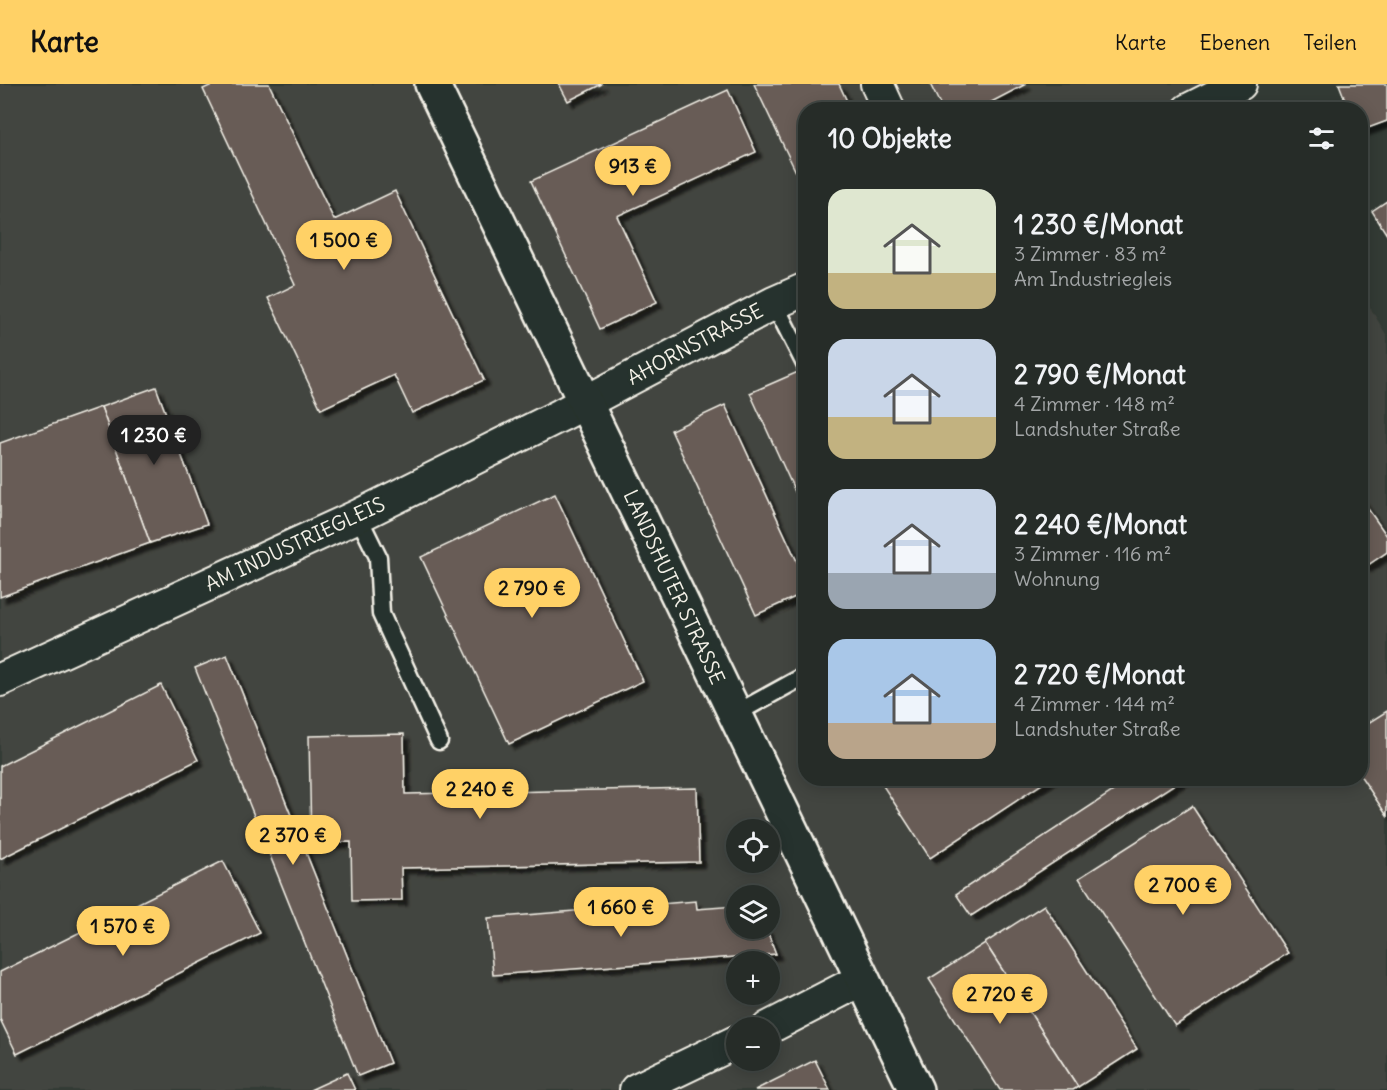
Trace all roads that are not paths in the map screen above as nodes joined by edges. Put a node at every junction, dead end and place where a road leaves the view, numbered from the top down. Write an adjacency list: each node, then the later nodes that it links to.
1 (432, 84): 9 (street, LANDSHUTER STRASSE)
2 (877, 84): 4 (street)
3 (1240, 84): 5 (street)
4 (885, 102)
5 (1204, 102)
6 (798, 292): 7 (street, AHORNSTRASSE)
7 (774, 303): 8 (lane); 9 (street, AHORNSTRASSE)
8 (798, 350)
9 (586, 402): 10 (street, AM INDUSTRIEGLEIS); 13 (street, LANDSHUTER STRASSE)
10 (358, 516): 12 (street, AM INDUSTRIEGLEIS); 14 (lane)
11 (798, 679): 13 (lane)
12 (0, 680)
13 (735, 714): 15 (street, LANDSHUTER STRASSE)
14 (439, 741)
15 (863, 979): 16 (street); 19 (street, LANDSHUTER STRASSE)
16 (780, 1022)
17 (726, 1047): 18 (street)
18 (636, 1090)
19 (916, 1090)

